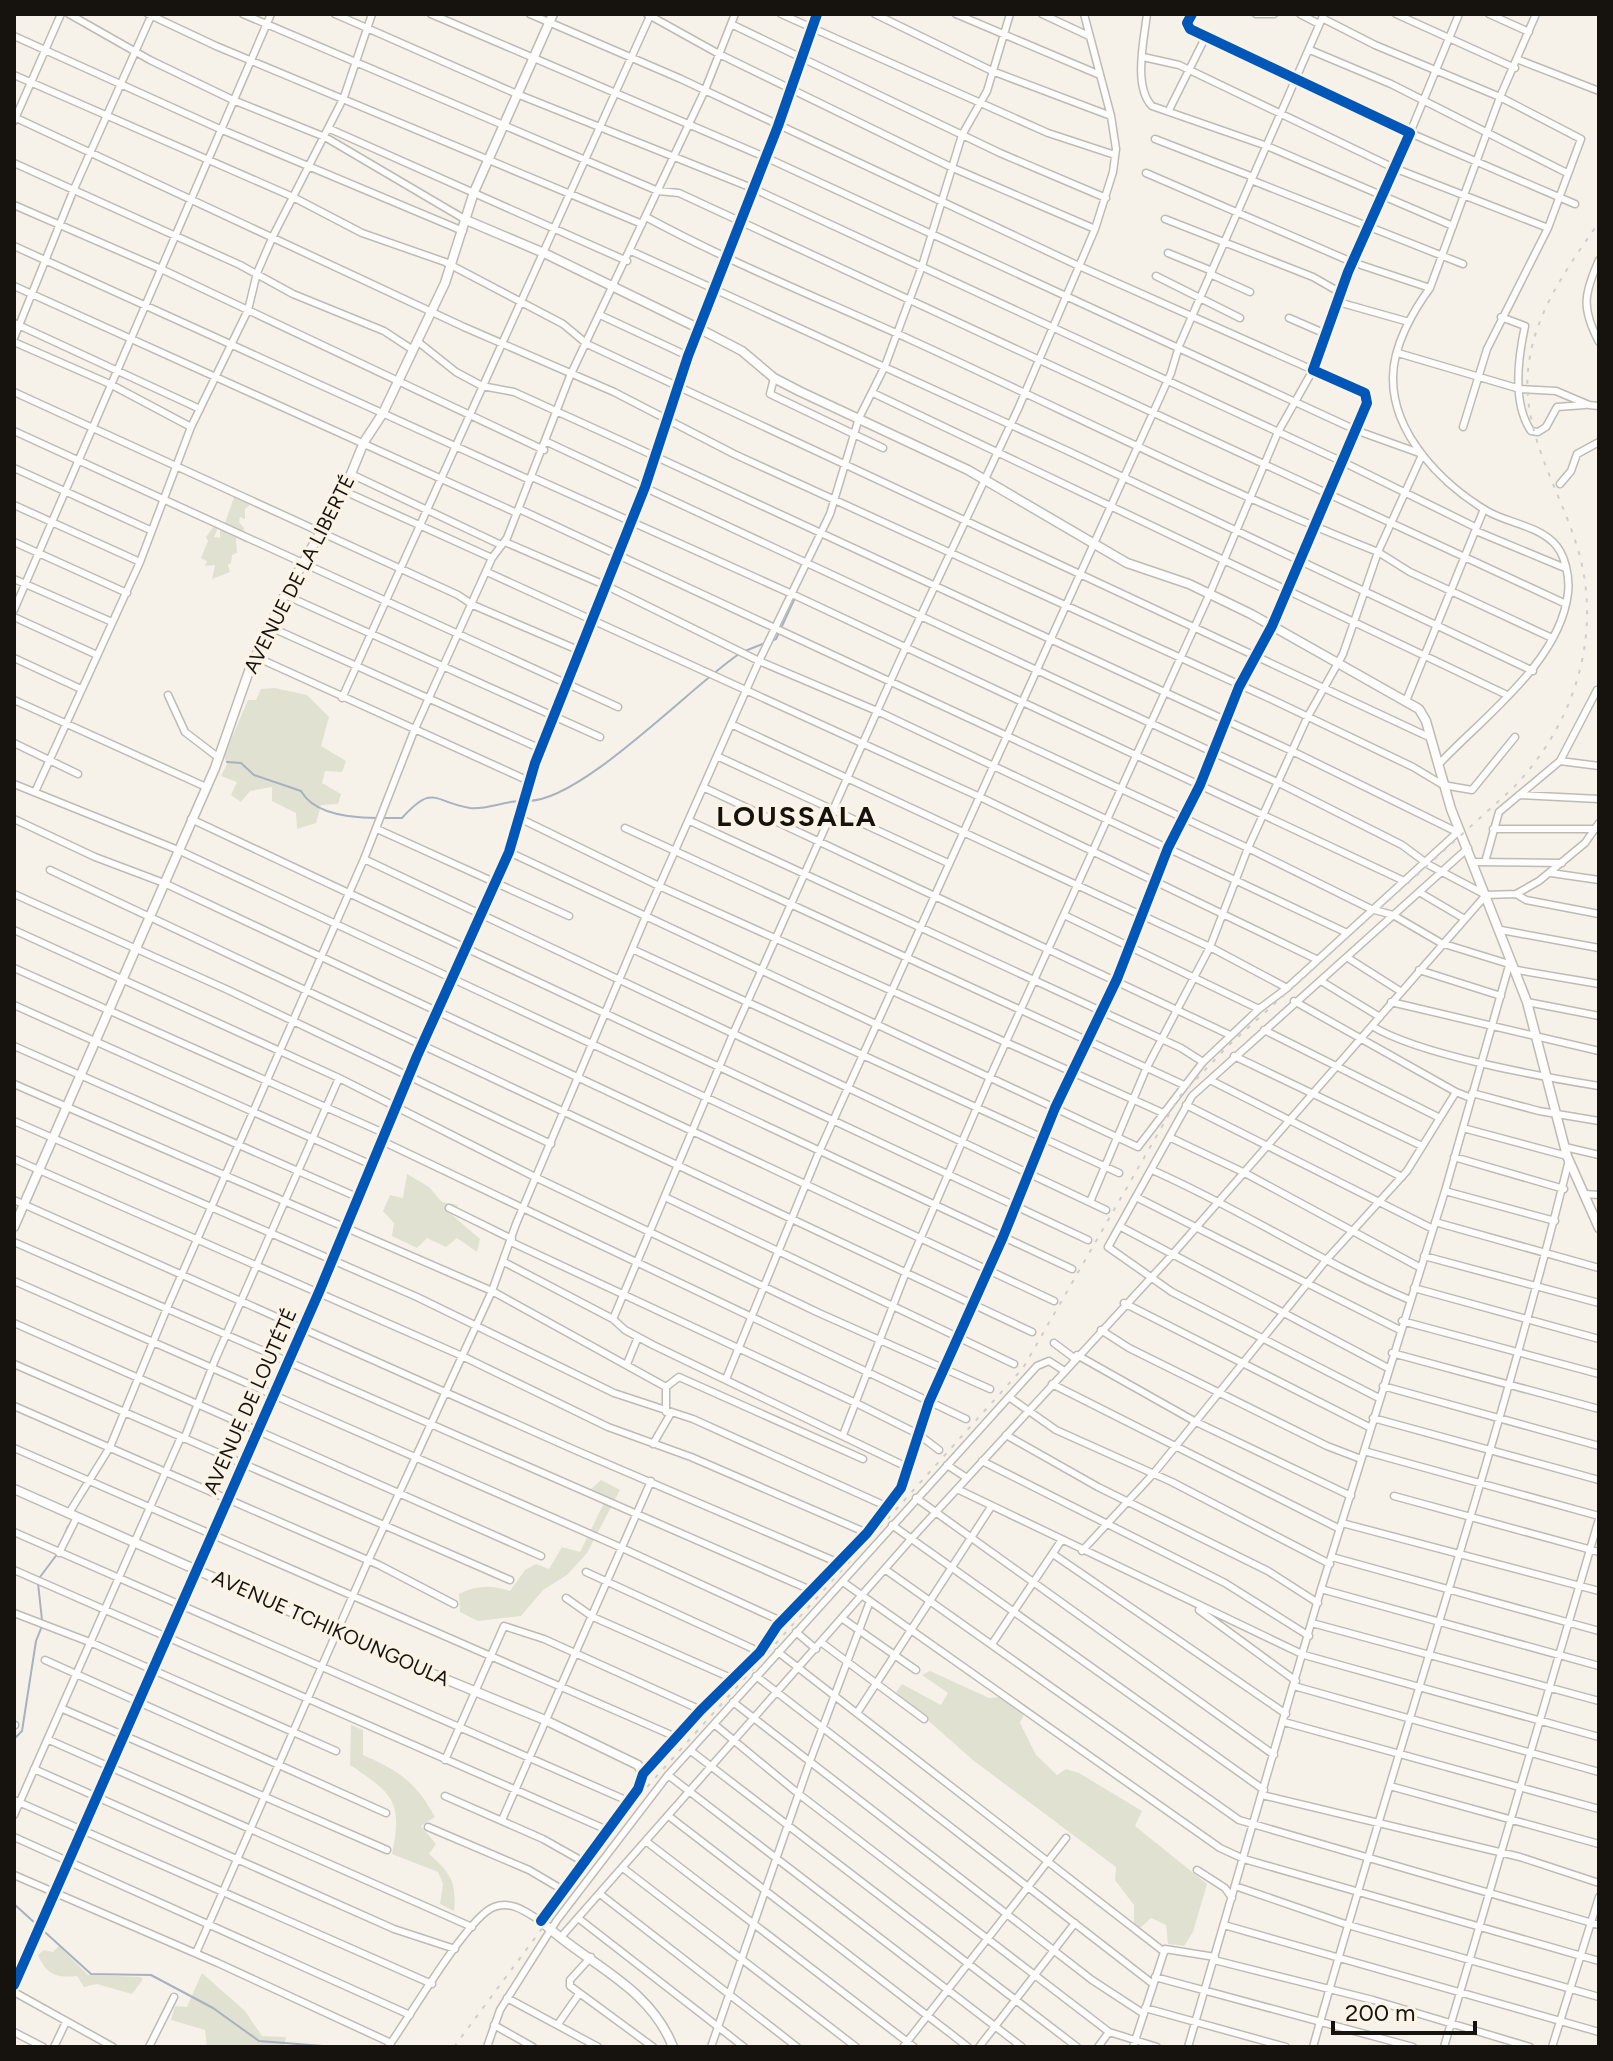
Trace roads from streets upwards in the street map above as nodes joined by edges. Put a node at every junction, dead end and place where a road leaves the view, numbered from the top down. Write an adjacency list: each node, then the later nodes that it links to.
1 (61, 14): 40 (street)
2 (69, 14): 42 (street)
3 (243, 14): 31 (street)
4 (271, 14): 31 (street)
5 (335, 14): 32 (street)
6 (372, 14): 32 (street)
7 (431, 14): 46 (street)
8 (530, 14): 28 (street)
9 (735, 14): 30 (street)
10 (781, 14): 33 (street)
11 (817, 14): 33 (street, AVENUE DE LOUTÉTÉ)
12 (875, 14): 53 (street)
13 (956, 14): 36 (street)
14 (1010, 14): 36 (street)
15 (1042, 14): 37 (street)
16 (1084, 14): 37 (street)
17 (1147, 14): 45 (street)
18 (1192, 14): 38 (street)
19 (1256, 14): 20 (street)
20 (1274, 14)
21 (1300, 14): 29 (street)
22 (1396, 14): 39 (street)
23 (1459, 14): 39 (street)
24 (1489, 14): 34 (street)
25 (1536, 14): 34 (street)
26 (151, 15): 42 (street); 47 (street)
27 (649, 15): 43 (street); 44 (street)
28 (551, 18): 44 (street); 46 (street, AVENUE DE LA LIBERTÉ)
29 (1321, 18): 41 (street); 52 (street)
30 (731, 24): 43 (street); 48 (street)
31 (267, 25): 47 (street); 49 (street)
32 (367, 27): 49 (street); 64 (street)
33 (812, 28): 48 (street, AVENUE DE LOUTÉTÉ); 69 (street)
34 (1529, 32): 50 (street)
35 (14, 36): 40 (street)
36 (1003, 36): 53 (street); 55 (street)
37 (1090, 36): 55 (street)
38 (1206, 36): 51 (street); 57 (street)
39 (1450, 37): 50 (street); 52 (street)
40 (44, 50): 58 (street); 59 (street)
41 (1310, 50): 57 (street); 68 (street)
42 (134, 52): 59 (street); 67 (street)
43 (719, 54): 60 (street); 61 (street)
44 (631, 57): 61 (street); 63 (street)
45 (1143, 57): 51 (street); 70 (street)
46 (533, 58): 63 (street); 64 (street, AVENUE DE LA LIBERTÉ)
47 (252, 59): 65 (street); 67 (street)
48 (802, 60): 60 (street, AVENUE DE LOUTÉTÉ); 83 (street)
49 (355, 62): 65 (street); 78 (street)
50 (1517, 64): 62 (street); 66 (street)
51 (1187, 69): 70 (street); 71 (street)
52 (1436, 70): 66 (street); 68 (street)
53 (992, 71): 69 (street); 72 (street)
54 (14, 75): 58 (street)
55 (1100, 75): 72 (street)
56 (1599, 78): 62 (street)
57 (1297, 80): 71 (street); 82 (street)
58 (29, 81): 73 (street); 74 (street)
59 (121, 83): 73 (street); 79 (street)
60 (791, 86): 77 (street, AVENUE DE LOUTÉTÉ); 97 (street)
61 (705, 90): 75 (street); 77 (street)
62 (1597, 90)
63 (616, 93): 75 (street); 76 (street)
64 (517, 94): 76 (street); 78 (street, AVENUE DE LA LIBERTÉ)
65 (344, 97): 80 (street); 91 (street)
66 (1500, 97): 81 (street); 100 (street)
67 (233, 100): 79 (street); 84 (street)
68 (1423, 102): 81 (street); 82 (street)
69 (981, 103): 83 (street); 88 (street)
70 (1169, 110): 86 (street)
71 (1282, 113): 86 (street); 98 (street)
72 (1111, 116): 88 (street)
73 (106, 117): 87 (street); 93 (street)
74 (14, 118): 87 (street)
75 (689, 125): 89 (street); 90 (street)
76 (601, 126): 90 (street); 92 (street)
77 (778, 126): 89 (street, AVENUE DE LOUTÉTÉ); 113 (street)
78 (503, 127): 91 (street, AVENUE DE LA LIBERTÉ); 92 (street)
79 (220, 129): 93 (street); 96 (street)
80 (330, 129): 84 (street); 105 (street)
81 (1488, 131): 95 (street); 100 (street)
82 (1410, 133): 95 (street); 98 (street)
83 (962, 135): 97 (street); 112 (street)
84 (325, 137): 96 (street); 118 (street)
85 (1155, 139): 101 (street)
86 (1267, 146): 101 (street); 110 (street)
87 (91, 152): 103 (street); 111 (street)
88 (1116, 152): 112 (street)
89 (765, 157): 102 (street, AVENUE DE LOUTÉTÉ); 128 (street)
90 (672, 158): 102 (street); 104 (street)
91 (488, 159): 105 (street, AVENUE DE LA LIBERTÉ); 106 (street)
92 (586, 160): 104 (street); 106 (street)
93 (207, 162): 107 (street); 111 (street)
94 (14, 163): 103 (street)
95 (1475, 164): 108 (street); 109 (street)
96 (308, 166): 107 (street); 127 (street)
97 (953, 168): 113 (street); 126 (street)
98 (1394, 168): 108 (street); 110 (street)
99 (1146, 173): 116 (street)
100 (1567, 173): 109 (street)
101 (1252, 178): 116 (street); 124 (street)
102 (752, 188): 120 (street, AVENUE DE LOUTÉTÉ); 144 (street)
103 (74, 189): 121 (street); 129 (street)
104 (658, 191): 119 (street); 120 (street)
105 (474, 192): 118 (street, AVENUE DE LA LIBERTÉ); 123 (street)
106 (570, 194): 119 (street); 123 (street)
107 (291, 196): 130 (street); 143 (street)
108 (1464, 196): 122 (street); 125 (street)
109 (1557, 196): 114 (street); 125 (street)
110 (1381, 197): 122 (street); 124 (street)
111 (191, 198): 129 (street); 130 (street)
112 (1106, 198): 126 (street)
113 (943, 203): 128 (street); 145 (street)
114 (1575, 204)
115 (14, 205): 121 (street)
116 (1238, 211): 131 (street); 141 (street)
117 (1165, 219): 131 (street)
118 (466, 220): 127 (street, AVENUE DE LA LIBERTÉ); 134 (street)
119 (644, 220): 133 (street); 137 (street)
120 (739, 223): 137 (street, AVENUE DE LOUTÉTÉ); 159 (street)
121 (60, 226): 139 (street); 146 (street)
122 (1453, 226): 136 (street)
123 (554, 227): 134 (street); 140 (street)
124 (1368, 227): 136 (street); 141 (street)
125 (1548, 228): 167 (street)
126 (1095, 229): 145 (street)
127 (463, 231): 143 (street, AVENUE DE LA LIBERTÉ)
128 (932, 234): 144 (street); 157 (street)
129 (174, 235): 146 (street); 148 (street)
130 (273, 236): 148 (street); 164 (street)
131 (1224, 241): 147 (street); 155 (street)
132 (14, 246): 139 (street)
133 (631, 251): 140 (street); 153 (street)
134 (544, 253): 151 (street); 161 (street)
135 (1168, 253): 147 (street)
136 (1440, 257): 142 (street); 152 (street)
137 (725, 258): 153 (street, AVENUE DE LOUTÉTÉ); 174 (street)
138 (1599, 260): 178 (street)
139 (46, 261): 156 (street); 162 (street)
140 (627, 261): 151 (street)
141 (1352, 262): 152 (street); 155 (street)
142 (1463, 264)
143 (450, 265): 161 (street); 164 (street, AVENUE DE LA LIBERTÉ)
144 (922, 266): 159 (street); 172 (street)
145 (1079, 266): 157 (street); 166 (street)
146 (159, 268): 162 (street); 163 (street)
147 (1211, 272): 154 (street); 158 (street)
148 (257, 273): 163 (street); 182 (street)
149 (1156, 276): 158 (street)
150 (14, 286): 156 (street)
151 (614, 288): 165 (street); 173 (street)
152 (1430, 288): 170 (street)
153 (714, 289): 173 (street, AVENUE DE LOUTÉTÉ); 187 (street)
154 (1250, 292)
155 (1341, 293): 160 (street)
156 (33, 294): 171 (street); 176 (street)
157 (1066, 296): 172 (street); 183 (street)
158 (1201, 296): 166 (street); 168 (street)
159 (907, 300): 174 (street); 186 (street)
160 (1338, 302): 170 (street); 175 (street)
161 (521, 303): 179 (street); 180 (street)
162 (145, 305): 176 (street); 181 (street)
163 (248, 310): 181 (street); 195 (street)
164 (429, 310): 179 (street); 182 (street, AVENUE DE LA LIBERTÉ)
165 (600, 315): 180 (street); 185 (street)
166 (1192, 316): 183 (street); 189 (street)
167 (1501, 317): 193 (street); 199 (street)
168 (1240, 318)
169 (1289, 318): 175 (street)
170 (1409, 322): 184 (street)
171 (17, 324): 177 (street); 188 (street)
172 (1053, 328): 186 (street); 194 (street)
173 (700, 329): 185 (street, AVENUE DE LOUTÉTÉ); 192 (street)
174 (897, 334): 187 (street); 202 (street)
175 (1326, 334): 189 (street)
176 (131, 337): 188 (street); 190 (street)
177 (14, 340): 196 (street)
178 (1599, 342)
179 (502, 344): 191 (street); 197 (street)
180 (587, 344): 191 (street); 198 (street)
181 (232, 345): 190 (street); 209 (street)
182 (415, 346): 195 (street, AVENUE DE LA LIBERTÉ); 197 (street)
183 (1179, 346): 194 (street); 203 (street)
184 (1398, 353): 193 (street); 229 (street)
185 (688, 356): 198 (street, AVENUE DE LOUTÉTÉ)
186 (1038, 361): 202 (street); 208 (street)
187 (885, 366): 201 (street); 213 (street)
188 (118, 369): 196 (street); 206 (street)
189 (1313, 370): 203 (street); 218 (street)
190 (216, 375): 206 (street); 221 (street)
191 (570, 376): 207 (street); 212 (street)
192 (774, 378): 211 (street); 220 (street)
193 (1478, 378): 199 (street); 215 (street)
194 (1168, 380): 208 (street); 219 (street)
195 (399, 381): 209 (street, AVENUE DE LA LIBERTÉ); 210 (street)
196 (110, 384): 214 (street); 216 (street)
197 (482, 386): 207 (street); 210 (street)
198 (679, 387): 212 (street, AVENUE DE LOUTÉTÉ); 234 (street)
199 (1520, 389): 204 (street); 204 (street)
200 (14, 392): 216 (street)
201 (873, 393): 211 (street); 228 (street)
202 (1024, 395): 213 (street); 224 (street)
203 (1295, 401): 218 (street); 219 (street)
204 (1589, 405): 205 (street)
205 (1599, 406)
206 (200, 409): 214 (street)
207 (557, 412): 222 (street); 230 (street)
208 (1151, 412): 224 (street); 232 (street)
209 (383, 413): 221 (street, AVENUE DE LA LIBERTÉ); 225 (street)
210 (470, 416): 225 (street); 227 (street)
211 (859, 418): 220 (street); 241 (street)
212 (669, 422): 230 (street, AVENUE DE LOUTÉTÉ); 250 (street)
213 (1010, 424): 228 (street); 238 (street)
214 (191, 427): 235 (street)
215 (1463, 427)
216 (92, 429): 231 (street); 235 (street)
217 (14, 431): 231 (street)
218 (1358, 431): 229 (street); 233 (street)
219 (1278, 432): 232 (street); 233 (street)
220 (855, 435): 226 (street); 234 (street)
221 (364, 442): 237 (street, AVENUE DE LA LIBERTÉ); 239 (street)
222 (547, 442): 227 (street); 243 (street)
223 (1599, 442): 242 (street)
224 (1137, 444): 238 (street); 247 (street)
225 (455, 446): 239 (street); 240 (street)
226 (883, 448)
227 (544, 450): 240 (street)
228 (995, 453): 241 (street); 252 (street)
229 (1422, 454): 246 (street); 254 (street)
230 (657, 457): 243 (street, AVENUE DE LOUTÉTÉ); 265 (street)
231 (78, 459): 244 (street); 249 (street)
232 (1264, 462): 247 (street); 248 (street)
233 (1343, 462): 246 (street); 248 (street)
234 (844, 465): 250 (street); 256 (street)
235 (175, 467): 249 (street); 266 (street)
236 (14, 468): 244 (street)
237 (351, 474): 245 (street, AVENUE DE LA LIBERTÉ); 253 (street)
238 (1123, 477): 252 (street); 262 (street)
239 (442, 478): 253 (street); 255 (street)
240 (531, 479): 255 (street); 258 (street)
241 (985, 480): 256 (street); 268 (street)
242 (1560, 484)
243 (645, 487): 258 (street, AVENUE DE LOUTÉTÉ); 279 (street)
244 (65, 491): 257 (street); 264 (street)
245 (344, 491): 260 (street); 266 (street, AVENUE DE LA LIBERTÉ)
246 (1407, 493): 259 (street); 263 (street)
247 (1249, 495): 261 (street); 262 (street)
248 (1329, 495): 259 (street); 261 (street)
249 (162, 499): 264 (street); 280 (street)
250 (835, 501): 265 (street); 272 (street)
251 (14, 505): 257 (street)
252 (1109, 507): 268 (street); 277 (street)
253 (426, 509): 260 (street); 269 (street)
254 (1484, 509): 263 (street); 281 (street)
255 (518, 511): 269 (street); 273 (street)
256 (968, 519): 272 (street); 284 (street)
257 (52, 522): 271 (street); 278 (street)
258 (632, 523): 273 (street, AVENUE DE LOUTÉTÉ); 294 (street)
259 (1393, 524): 270 (street); 275 (street)
260 (418, 525): 274 (street); 282 (street)
261 (1315, 526): 270 (street); 276 (street)
262 (1234, 529): 276 (street); 277 (street)
263 (1476, 529): 275 (street); 281 (street)
264 (150, 530): 278 (street)
265 (821, 533): 279 (street); 288 (street)
266 (319, 534): 280 (street, AVENUE DE LA LIBERTÉ); 282 (street)
267 (14, 542): 271 (street)
268 (1093, 542): 284 (street); 293 (street)
269 (503, 544): 274 (street); 287 (street)
270 (1378, 552): 289 (street); 291 (street)
271 (38, 553): 286 (street); 292 (street)
272 (952, 554): 288 (street); 299 (street)
273 (619, 556): 287 (street, AVENUE DE LOUTÉTÉ); 309 (street)
274 (492, 558): 283 (street)
275 (1467, 559): 289 (street); 297 (street)
276 (1300, 560): 290 (street); 291 (street)
277 (1223, 561): 290 (street); 293 (street)
278 (140, 562): 292 (street)
279 (805, 563): 294 (street); 301 (street)
280 (302, 565): 295 (street, AVENUE DE LA LIBERTÉ); 296 (street)
281 (1566, 568): 297 (street)
282 (399, 569): 296 (street); 298 (street)
283 (487, 572): 298 (street); 303 (street)
284 (1079, 574): 299 (street); 310 (street)
285 (14, 579): 286 (street)
286 (25, 583): 300 (street); 304 (street)
287 (607, 586): 303 (street, AVENUE DE LOUTÉTÉ); 323 (street)
288 (935, 587): 301 (street); 314 (street)
289 (1453, 589): 305 (street); 313 (street)
290 (1286, 591): 306 (street); 307 (street)
291 (1363, 591): 305 (street); 306 (street)
292 (127, 593): 304 (street)
293 (1210, 593): 307 (street); 310 (street)
294 (792, 594): 309 (street); 315 (street)
295 (285, 595): 308 (street, AVENUE DE LA LIBERTÉ); 311 (street)
296 (385, 600): 311 (street); 312 (street)
297 (1566, 604): 313 (street)
298 (473, 605): 312 (street); 316 (street)
299 (1063, 607): 314 (street); 322 (street)
300 (14, 610)
301 (921, 616): 315 (street); 327 (street)
302 (14, 617): 317 (street)
303 (590, 617): 316 (street, AVENUE DE LOUTÉTÉ); 334 (street)
304 (112, 622): 317 (street)
305 (1435, 624): 319 (street); 328 (street)
306 (1354, 625): 319 (street); 324 (street)
307 (1272, 626): 318 (street); 324 (street)
308 (270, 627): 320 (street, AVENUE DE LA LIBERTÉ); 325 (street)
309 (776, 627): 323 (street); 329 (street)
310 (1194, 627): 318 (street); 322 (street)
311 (371, 631): 325 (street); 326 (street)
312 (459, 636): 326 (street); 330 (street)
313 (1552, 638): 328 (street)
314 (1049, 640): 327 (street); 336 (street)
315 (906, 648): 329 (street); 343 (street)
316 (578, 650): 330 (street, AVENUE DE LOUTÉTÉ)
317 (97, 655): 333 (street)
318 (1256, 655): 331 (street); 332 (street)
319 (1423, 655): 338 (street); 342 (street)
320 (256, 657): 339 (street); 365 (street, AVENUE DE LA LIBERTÉ)
321 (14, 658): 333 (street)
322 (1179, 659): 331 (street); 336 (street)
323 (759, 661): 334 (street); 345 (street)
324 (1339, 664): 332 (street); 342 (street)
325 (357, 667): 339 (street); 340 (street)
326 (444, 667): 340 (street); 346 (street)
327 (1036, 670): 343 (street); 350 (street)
328 (1533, 671): 338 (street)
329 (890, 681): 345 (street); 353 (street)
330 (566, 682): 344 (street); 346 (street, AVENUE DE LOUTÉTÉ)
331 (1239, 687): 347 (street); 348 (street)
332 (1324, 687): 347 (street); 356 (street)
333 (81, 689): 349 (street)
334 (748, 690): 351 (street); 358 (street)
335 (1597, 690): 366 (street)
336 (1165, 693): 348 (street); 350 (street)
337 (168, 695): 365 (street)
338 (1507, 695): 367 (street)
339 (342, 698): 352 (street)
340 (430, 698): 352 (street); 359 (street)
341 (14, 700): 349 (street)
342 (1406, 701): 356 (street)
343 (1021, 703): 353 (street); 362 (street)
344 (618, 707)
345 (877, 711): 358 (street); 369 (street)
346 (554, 717): 354 (street); 359 (street, AVENUE DE LOUTÉTÉ)
347 (1307, 718): 360 (street); 376 (street)
348 (1228, 722): 360 (street); 361 (street)
349 (67, 723): 364 (street); 377 (street)
350 (1151, 723): 361 (street); 362 (street)
351 (733, 725): 363 (street); 371 (street)
352 (414, 731): 372 (street); 394 (street)
353 (1008, 736): 369 (street); 379 (street)
354 (600, 737)
355 (1515, 737): 376 (street)
356 (1431, 738): 367 (street)
357 (14, 743): 364 (street)
358 (863, 745): 371 (street); 382 (street)
359 (541, 749): 372 (street, AVENUE DE LOUTÉTÉ)
360 (1292, 751): 373 (street); 397 (street)
361 (1212, 752): 373 (street); 375 (street)
362 (1135, 755): 375 (street); 379 (street)
363 (719, 757): 378 (street); 384 (street)
364 (51, 758): 370 (street); 380 (street)
365 (219, 758): 377 (street, AVENUE DE LA LIBERTÉ)
366 (1560, 761): 368 (street); 381 (street)
367 (1438, 765): 376 (street)
368 (1599, 766)
369 (994, 767): 382 (street); 390 (street)
370 (78, 774)
371 (849, 779): 384 (street); 396 (street)
372 (529, 781): 386 (street, AVENUE DE LOUTÉTÉ)
373 (1279, 783): 385 (street); 407 (street)
374 (14, 784): 380 (street)
375 (1200, 785): 385 (street); 387 (street)
376 (1443, 785): 397 (street)
377 (206, 787): 389 (street, AVENUE DE LA LIBERTÉ)
378 (705, 788): 391 (street); 398 (street)
379 (1120, 789): 387 (street); 390 (street)
380 (35, 792): 402 (street)
381 (1519, 795): 383 (street); 395 (street)
382 (980, 797): 396 (street); 405 (street)
383 (1599, 799)
384 (835, 810): 398 (street); 410 (street)
385 (1263, 816): 400 (street); 416 (street)
386 (519, 818): 404 (street, AVENUE DE LOUTÉTÉ); 423 (street)
387 (1183, 818): 399 (street); 400 (street)
388 (14, 819): 420 (street)
389 (191, 819): 402 (street, AVENUE DE LA LIBERTÉ); 424 (street)
390 (1106, 819): 399 (street); 405 (street)
391 (690, 821): 403 (street); 415 (street)
392 (1598, 827): 395 (street); 411 (street)
393 (625, 828): 403 (street)
394 (377, 829): 406 (street); 419 (street)
395 (1493, 829): 409 (street)
396 (963, 831): 410 (street); 422 (street)
397 (1458, 831): 401 (street); 407 (street)
398 (820, 841): 415 (street); 429 (street)
399 (1168, 848): 418 (street); 421 (street)
400 (1248, 848): 418 (street); 431 (street)
401 (1468, 848): 408 (street); 413 (street)
402 (178, 850): 420 (street, AVENUE DE LA LIBERTÉ); 442 (street)
403 (676, 851): 423 (street); 430 (street)
404 (509, 852): 419 (street, AVENUE DE LOUTÉTÉ); 438 (street)
405 (1093, 853): 421 (street); 422 (street)
406 (364, 859): 424 (street); 434 (street)
407 (1425, 862): 413 (street); 416 (street)
408 (1473, 862): 409 (street); 428 (street)
409 (1485, 862): 411 (street)
410 (948, 863): 429 (street)
411 (1563, 863): 414 (street)
412 (50, 870): 439 (street)
413 (1441, 870): 425 (street); 428 (street)
414 (1551, 873): 417 (street); 427 (street)
415 (805, 874): 430 (street); 444 (street)
416 (1402, 880): 431 (street)
417 (1599, 880)
418 (1236, 881): 432 (street); 446 (street)
419 (495, 882): 434 (street, AVENUE DE LOUTÉTÉ); 437 (street)
420 (164, 883): 439 (street, AVENUE DE LA LIBERTÉ); 456 (street)
421 (1156, 883): 432 (street); 440 (street)
422 (1078, 884): 435 (street); 440 (street)
423 (659, 886): 438 (street); 447 (street)
424 (350, 892): 442 (street); 452 (street)
425 (1419, 892): 436 (street); 441 (street)
426 (14, 894): 451 (street)
427 (1516, 894): 428 (street); 433 (street)
428 (1486, 895): 441 (street); 445 (street)
429 (934, 897): 444 (street); 455 (street)
430 (792, 905): 447 (street); 459 (street)
431 (1371, 909): 436 (street); 446 (street)
432 (1223, 912): 450 (street); 458 (street)
433 (1599, 914)
434 (481, 915): 452 (street, AVENUE DE LOUTÉTÉ); 468 (street)
435 (1064, 915): 449 (street); 455 (street)
436 (1393, 915): 448 (street); 457 (street)
437 (569, 916)
438 (646, 916): 454 (street); 463 (street)
439 (150, 917): 451 (street, AVENUE DE LA LIBERTÉ); 473 (street)
440 (1143, 917): 449 (street); 450 (street)
441 (1463, 918): 448 (street)
442 (336, 924): 456 (street); 465 (street)
443 (14, 930): 467 (street)
444 (920, 930): 459 (street); 470 (street)
445 (1501, 930): 453 (street); 460 (street)
446 (1345, 932): 458 (street)
447 (777, 938): 463 (street); 475 (street)
448 (1441, 943): 460 (street); 462 (street)
449 (1130, 947): 464 (street); 466 (street)
450 (1210, 947): 464 (street); 472 (street)
451 (136, 948): 467 (street, AVENUE DE LA LIBERTÉ); 491 (street)
452 (466, 948): 465 (street, AVENUE DE LOUTÉTÉ); 488 (street)
453 (1599, 948)
454 (632, 949): 468 (street); 478 (street)
455 (1048, 949): 466 (street); 470 (street)
456 (322, 956): 473 (street); 485 (street)
457 (1348, 958): 469 (street); 474 (street)
458 (1316, 959): 472 (street)
459 (906, 960): 475 (street); 486 (street)
460 (1512, 963): 471 (street); 476 (street); 480 (street)
461 (14, 968): 483 (street)
462 (1419, 970): 474 (street); 476 (street)
463 (762, 972): 478 (street); 492 (street)
464 (1196, 977): 482 (street); 484 (street)
465 (452, 979): 485 (street, AVENUE DE LOUTÉTÉ); 504 (street)
466 (1117, 979): 484 (street); 487 (street)
467 (123, 981): 483 (street, AVENUE DE LA LIBERTÉ); 508 (street)
468 (620, 981): 488 (street); 496 (street)
469 (1321, 981): 477 (street); 490 (street)
470 (1033, 982): 486 (street); 487 (street)
471 (1599, 984)
472 (1287, 988): 482 (street)
473 (307, 989): 491 (street); 503 (street)
474 (1400, 991): 479 (street)
475 (892, 993): 492 (street); 505 (street)
476 (1501, 996): 494 (street)
477 (1294, 1001): 495 (street); 500 (street)
478 (749, 1002): 496 (street); 509 (street)
479 (1391, 1002): 490 (street); 494 (street)
480 (1527, 1002): 489 (street); 498 (street)
481 (14, 1005): 502 (street)
482 (1259, 1009): 497 (street)
483 (109, 1010): 502 (street, AVENUE DE LA LIBERTÉ); 524 (street)
484 (1180, 1010): 497 (street); 499 (street)
485 (437, 1011): 503 (street, AVENUE DE LOUTÉTÉ); 522 (street)
486 (1020, 1012): 501 (street); 505 (street)
487 (1102, 1013): 499 (street); 501 (street)
488 (606, 1014): 504 (street); 514 (street)
489 (1599, 1016)
490 (1380, 1017): 493 (street)
491 (293, 1022): 508 (street); 517 (street)
492 (876, 1026): 509 (street); 520 (street)
493 (1372, 1026): 500 (street); 511 (street)
494 (1491, 1028): 498 (street); 511 (street)
495 (1264, 1030): 510 (street); 513 (street)
496 (733, 1034): 514 (street); 528 (street)
497 (1230, 1035): 512 (street)
498 (1537, 1039): 507 (street); 519 (street)
499 (1164, 1041): 512 (street); 515 (street)
500 (1360, 1041): 513 (street); 529 (street)
501 (1087, 1042): 515 (street); 516 (street)
502 (95, 1043): 518 (street, AVENUE DE LA LIBERTÉ); 542 (street)
503 (422, 1044): 517 (street, AVENUE DE LOUTÉTÉ); 540 (street)
504 (593, 1044): 522 (street); 532 (street)
505 (1005, 1044): 516 (street); 520 (street)
506 (14, 1046): 518 (street)
507 (1599, 1051)
508 (279, 1052): 521 (street); 524 (street)
509 (863, 1055): 528 (street); 539 (street)
510 (1234, 1056): 523 (street); 530 (street)
511 (1481, 1061): 519 (street); 531 (street)
512 (1203, 1062): 526 (street)
513 (1337, 1067): 530 (street); 544 (street)
514 (720, 1068): 532 (street); 546 (street)
515 (1146, 1069): 526 (street); 533 (street)
516 (1071, 1073): 533 (street); 537 (street)
517 (409, 1074): 535 (street, AVENUE DE LOUTÉTÉ); 558 (street)
518 (81, 1076): 536 (street, AVENUE DE LA LIBERTÉ); 559 (street)
519 (1545, 1076): 527 (street); 543 (street)
520 (990, 1077): 537 (street); 539 (street)
521 (339, 1078): 535 (street); 538 (street)
522 (579, 1079): 540 (street); 550 (street)
523 (1212, 1081): 534 (street); 547 (street)
524 (266, 1083): 538 (street); 542 (street)
525 (14, 1084): 536 (street)
526 (1184, 1085): 541 (street)
527 (1599, 1086)
528 (848, 1088): 546 (street); 557 (street)
529 (1456, 1092): 531 (street); 544 (street)
530 (1313, 1094): 547 (street); 560 (street)
531 (1472, 1096): 543 (street); 549 (street)
532 (706, 1099): 550 (street); 562 (street)
533 (1131, 1101): 541 (street); 554 (street)
534 (1186, 1105): 553 (street); 561 (street)
535 (397, 1107): 552 (street, AVENUE DE LOUTÉTÉ); 579 (street)
536 (66, 1108): 551 (street, AVENUE DE LA LIBERTÉ); 577 (street)
537 (1055, 1108): 554 (street); 555 (street)
538 (326, 1109): 552 (street); 556 (street)
539 (978, 1110): 555 (street); 557 (street)
540 (565, 1111): 558 (street); 568 (street)
541 (1163, 1113): 554 (street)
542 (253, 1114): 556 (street); 559 (street)
543 (1556, 1114): 548 (street); 563 (street)
544 (1440, 1118): 560 (street)
545 (14, 1121): 551 (street)
546 (834, 1121): 562 (street); 575 (street)
547 (1289, 1121): 561 (street); 578 (street)
548 (1599, 1121)
549 (1463, 1128): 563 (street); 565 (street)
550 (693, 1132): 568 (street); 580 (street)
551 (53, 1137): 570 (street, AVENUE DE LA LIBERTÉ); 596 (street)
552 (384, 1137): 567 (street, AVENUE DE LOUTÉTÉ); 598 (street)
553 (1169, 1137): 571 (street); 574 (street)
554 (1119, 1138): 569 (street)
555 (1043, 1139): 569 (street); 576 (street)
556 (313, 1140): 567 (street); 572 (street)
557 (963, 1143): 575 (street); 576 (street)
558 (551, 1144): 579 (street)
559 (240, 1145): 572 (street); 577 (street)
560 (1422, 1146): 578 (street)
561 (1267, 1148): 574 (street); 592 (street)
562 (819, 1152): 580 (street); 595 (street)
563 (1567, 1154): 564 (street); 581 (street); 583 (street)
564 (1599, 1155)
565 (1454, 1157): 581 (street); 582 (street)
566 (14, 1159): 570 (street)
567 (372, 1165): 585 (street, AVENUE DE LOUTÉTÉ)
568 (679, 1165): 586 (street); 600 (street)
569 (1106, 1167): 573 (street); 591 (street)
570 (39, 1170): 593 (street, AVENUE DE LA LIBERTÉ); 615 (street)
571 (1152, 1170): 587 (street); 589 (street)
572 (299, 1171): 585 (street); 590 (street)
573 (1119, 1173)
574 (1245, 1173): 589 (street); 609 (street)
575 (950, 1175): 594 (street); 595 (street)
576 (1027, 1175): 591 (street); 594 (street)
577 (227, 1177): 590 (street); 596 (street)
578 (1402, 1177): 592 (street)
579 (537, 1178): 598 (street); 608 (street)
580 (806, 1184): 600 (street); 612 (street)
581 (1564, 1189): 601 (street)
582 (1445, 1191): 601 (street); 603 (street)
583 (1585, 1194): 584 (street); 607 (street)
584 (1599, 1195)
585 (357, 1197): 606 (street, AVENUE DE LOUTÉTÉ)
586 (667, 1198): 608 (street); 617 (street)
587 (1138, 1198): 602 (street); 605 (street)
588 (14, 1200): 593 (street)
589 (1220, 1200): 602 (street); 621 (street)
590 (285, 1202): 606 (street); 610 (street)
591 (1090, 1202): 599 (street)
592 (1378, 1203): 603 (street); 609 (street)
593 (24, 1204): 604 (street, AVENUE DE LA LIBERTÉ); 631 (street)
594 (1015, 1205): 611 (street); 614 (street)
595 (936, 1206): 611 (street); 612 (street)
596 (212, 1208): 610 (street); 615 (street)
597 (449, 1208): 613 (street)
598 (522, 1210): 613 (street); 624 (street)
599 (1106, 1210)
600 (792, 1218): 617 (street); 630 (street)
601 (1555, 1221): 619 (street)
602 (1197, 1226): 618 (street); 634 (street)
603 (1434, 1226): 619 (street); 620 (street)
604 (14, 1227)
605 (1121, 1227): 618 (street); 632 (street)
606 (344, 1228): 622 (street, AVENUE DE LOUTÉTÉ); 638 (street)
607 (1599, 1228)
608 (651, 1231): 624 (street); 635 (street)
609 (1351, 1232): 621 (street); 626 (street)
610 (272, 1234): 622 (street); 625 (street)
611 (1003, 1237): 628 (street); 629 (street)
612 (921, 1239): 629 (street); 630 (street)
613 (511, 1240): 623 (street); 640 (street)
614 (1088, 1240)
615 (197, 1241): 625 (street); 631 (street)
616 (14, 1242): 648 (street)
617 (778, 1252): 635 (street); 647 (street)
618 (1172, 1255): 632 (street); 649 (street)
619 (1546, 1255): 627 (street); 636 (street)
620 (1424, 1256): 626 (street); 636 (street)
621 (1327, 1259): 634 (street); 642 (street)
622 (332, 1260): 639 (street, AVENUE DE LOUTÉTÉ); 655 (street)
623 (504, 1262): 638 (street); 651 (street)
624 (638, 1264): 640 (street); 650 (street)
625 (258, 1266): 639 (street); 641 (street)
626 (1421, 1268): 637 (street)
627 (1599, 1268)
628 (1072, 1269)
629 (988, 1270): 643 (street); 644 (street)
630 (906, 1272): 644 (street); 647 (street)
631 (182, 1275): 641 (street); 648 (street)
632 (1150, 1277): 645 (street); 663 (street)
633 (14, 1281): 666 (street)
634 (1306, 1284): 649 (street); 658 (street)
635 (763, 1285): 650 (street); 665 (street)
636 (1538, 1287): 646 (street); 652 (street)
637 (1414, 1288): 642 (street); 652 (street)
638 (492, 1291): 655 (street); 675 (street)
639 (319, 1292): 656 (street, AVENUE DE LOUTÉTÉ); 671 (street)
640 (624, 1296): 651 (street); 668 (street)
641 (243, 1300): 656 (street); 660 (street)
642 (1410, 1300): 653 (street)
643 (1054, 1301)
644 (973, 1302): 659 (street); 661 (street)
645 (1124, 1303): 657 (street); 677 (street)
646 (1599, 1303)
647 (893, 1307): 661 (street); 665 (street)
648 (167, 1308): 660 (street); 666 (street)
649 (1283, 1314): 663 (street); 679 (street)
650 (749, 1318): 668 (street); 682 (street)
651 (613, 1319): 662 (street)
652 (1527, 1319): 664 (street); 669 (street)
653 (1402, 1321): 658 (street); 669 (street)
654 (14, 1323): 684 (street)
655 (474, 1324): 671 (street); 702 (street)
656 (303, 1327): 673 (street, AVENUE DE LOUTÉTÉ); 691 (street)
657 (1101, 1330): 672 (street); 692 (street)
658 (1400, 1330): 670 (street)
659 (1032, 1332)
660 (227, 1334): 673 (street); 678 (street)
661 (958, 1336): 676 (street); 680 (street)
662 (638, 1337): 675 (street); 685 (street)
663 (1264, 1338): 677 (street); 695 (street)
664 (1599, 1339)
665 (882, 1341): 680 (street); 682 (street)
666 (152, 1342): 678 (street); 684 (street)
667 (1054, 1343): 672 (street)
668 (737, 1349): 685 (street); 698 (street)
669 (1518, 1352): 683 (street); 687 (street)
670 (1392, 1353): 679 (street); 687 (street)
671 (460, 1355): 691 (street); 715 (street)
672 (1075, 1357): 681 (street); 707 (street)
673 (288, 1361): 693 (street, AVENUE DE LOUTÉTÉ); 708 (street)
674 (14, 1364): 701 (street)
675 (627, 1364): 689 (street)
676 (1014, 1364)
677 (1242, 1366): 692 (street); 709 (street)
678 (212, 1368): 693 (street); 697 (street)
679 (1388, 1368): 688 (street)
680 (944, 1369): 690 (street); 696 (street)
681 (1063, 1370): 686 (street); 694 (street)
682 (869, 1374): 696 (street); 698 (street)
683 (1599, 1374)
684 (139, 1377): 697 (street); 701 (street)
685 (726, 1379): 712 (street)
686 (1052, 1384): 703 (street); 718 (street)
687 (1509, 1385): 700 (street); 705 (street)
688 (1383, 1386): 695 (street); 705 (street)
689 (666, 1387): 702 (street); 724 (street)
690 (990, 1389)
691 (445, 1390): 708 (street); 735 (street)
692 (1220, 1393): 707 (street); 725 (street)
693 (273, 1395): 710 (street, AVENUE DE LOUTÉTÉ); 723 (street)
694 (1009, 1397): 703 (street); 728 (street)
695 (1379, 1398): 704 (street)
696 (929, 1402): 706 (street); 711 (street)
697 (198, 1403): 710 (street); 714 (street)
698 (858, 1404): 711 (street); 712 (street)
699 (14, 1406): 717 (street)
700 (1599, 1409)
701 (123, 1411): 714 (street); 717 (street)
702 (668, 1412): 715 (street); 746 (street)
703 (1029, 1413): 713 (street); 731 (street)
704 (1373, 1418): 709 (street); 721 (street)
705 (1500, 1418): 716 (street); 721 (street)
706 (966, 1419)
707 (1196, 1422): 718 (street); 740 (street)
708 (430, 1423): 723 (street); 750 (street)
709 (1371, 1428): 722 (street)
710 (257, 1430): 727 (street, AVENUE DE LOUTÉTÉ); 739 (street)
711 (918, 1434): 720 (street); 729 (street)
712 (843, 1435): 729 (street)
713 (1006, 1435): 726 (street); 744 (street)
714 (182, 1438): 727 (street); 730 (street)
715 (653, 1444): 759 (street)
716 (1599, 1446)
717 (110, 1447): 730 (street); 733 (street)
718 (1175, 1447): 731 (street); 755 (street)
719 (14, 1448): 733 (street)
720 (939, 1450)
721 (1491, 1450): 734 (street); 736 (street)
722 (1364, 1451): 725 (street); 736 (street)
723 (415, 1457): 739 (street); 764 (street)
724 (863, 1459)
725 (1361, 1459): 740 (street)
726 (982, 1461): 732 (street); 753 (street)
727 (241, 1464): 743 (street, AVENUE DE LOUTÉTÉ); 756 (street)
728 (947, 1465): 732 (street); 742 (street)
729 (909, 1468): 746 (street)
730 (166, 1472): 743 (street); 745 (street)
731 (1154, 1473): 744 (street); 772 (street)
732 (967, 1478): 738 (street)
733 (89, 1480): 745 (street); 749 (street)
734 (1599, 1480)
735 (651, 1481): 750 (street); 774 (street)
736 (1482, 1483): 751 (street); 752 (street)
737 (14, 1489): 749 (street, AVENUE TCHIKOUNGOULA)
738 (957, 1489): 747 (street); 748 (street)
739 (400, 1492): 756 (street); 771 (street)
740 (1351, 1496): 755 (street)
741 (1394, 1496): 752 (street)
742 (916, 1498): 748 (street); 754 (street)
743 (225, 1499): 758 (street, AVENUE DE LOUTÉTÉ); 773 (street)
744 (1128, 1502): 753 (street); 795 (street)
745 (152, 1506): 758 (street); 762 (street)
746 (888, 1507): 759 (street)
747 (991, 1507): 760 (street); 763 (street)
748 (936, 1512): 760 (street); 761 (street)
749 (73, 1515): 762 (street, AVENUE TCHIKOUNGOULA); 768 (street)
750 (637, 1515): 764 (street); 788 (street)
751 (1599, 1518): 765 (street)
752 (1472, 1519): 765 (street); 770 (street)
753 (1107, 1524): 766 (street); 814 (street)
754 (892, 1525): 761 (street); 783 (street)
755 (1341, 1526): 770 (street); 772 (street)
756 (384, 1527): 773 (street); 781 (street)
757 (14, 1532): 768 (street)
758 (212, 1533): 775 (street, AVENUE DE LOUTÉTÉ); 790 (street)
759 (867, 1533): 774 (street)
760 (971, 1537): 776 (street); 784 (street)
761 (912, 1538): 776 (street); 778 (street)
762 (137, 1541): 775 (street, AVENUE TCHIKOUNGOULA); 780 (street)
763 (1061, 1541): 766 (street); 769 (street)
764 (622, 1548): 782 (street); 804 (street)
765 (1590, 1550): 767 (street); 785 (street)
766 (1082, 1551): 797 (street)
767 (1599, 1552)
768 (59, 1553): 780 (street)
769 (1053, 1554): 784 (street); 851 (street)
770 (1460, 1554): 785 (street); 787 (street)
771 (541, 1556)
772 (1331, 1560): 786 (street); 787 (street)
773 (368, 1561): 790 (street); 796 (street)
774 (839, 1563): 788 (street)
775 (196, 1568): 798 (street, AVENUE DE LOUTÉTÉ); 810 (street, AVENUE TCHIKOUNGOULA)
776 (951, 1569): 793 (street); 801 (street)
777 (14, 1570): 799 (street)
778 (886, 1570): 791 (street); 793 (street)
779 (586, 1572): 782 (street)
780 (120, 1579): 798 (street); 799 (street)
781 (510, 1580)
782 (607, 1582): 802 (street); 818 (street)
783 (843, 1582): 791 (street); 812 (street)
784 (1033, 1582): 801 (street); 870 (street)
785 (1580, 1586): 789 (street); 807 (street)
786 (1321, 1589): 795 (street); 805 (street)
787 (1449, 1590): 805 (street); 807 (street)
788 (813, 1591): 804 (street)
789 (1599, 1591)
790 (354, 1594): 810 (street); 821 (street)
791 (862, 1596): 794 (street); 803 (street)
792 (566, 1598): 802 (street)
793 (931, 1600): 808 (street); 816 (street)
794 (870, 1601): 808 (street); 809 (street)
795 (1318, 1603): 806 (street)
796 (454, 1604)
797 (1193, 1604): 823 (street); 837 (street)
798 (180, 1605): 813 (street, AVENUE DE LOUTÉTÉ); 828 (street)
799 (107, 1611): 813 (street); 815 (street)
800 (14, 1613): 815 (street)
801 (1013, 1614): 816 (street); 885 (street)
802 (593, 1617): 820 (street); 835 (street)
803 (843, 1619): 809 (street); 817 (street)
804 (781, 1621): 818 (street)
805 (1440, 1622): 824 (street); 825 (street)
806 (1312, 1623): 814 (street); 824 (street)
807 (1570, 1623): 811 (street); 825 (street)
808 (911, 1627): 822 (street); 913 (street)
809 (857, 1630): 822 (street); 827 (street)
810 (337, 1631): 828 (street); 841 (street, AVENUE TCHIKOUNGOULA)
811 (1599, 1631)
812 (796, 1632): 817 (street); 819 (street)
813 (166, 1636): 830 (street, AVENUE DE LOUTÉTÉ); 844 (street)
814 (1309, 1636): 823 (street)
815 (92, 1643): 830 (street); 833 (street)
816 (992, 1644): 899 (street)
817 (819, 1646): 827 (street); 831 (street)
818 (760, 1652): 835 (street)
819 (778, 1652): 831 (street); 834 (street)
820 (577, 1654): 821 (street); 838 (street); 849 (street)
821 (490, 1655): 838 (street); 841 (street)
822 (893, 1655): 832 (street); 836 (street)
823 (1304, 1655): 837 (street); 839 (street)
824 (1430, 1656): 839 (street); 840 (street)
825 (1559, 1656): 829 (street); 840 (street)
826 (45, 1660): 833 (street)
827 (846, 1663): 836 (street); 843 (street)
828 (322, 1666): 844 (street); 858 (street)
829 (1599, 1666)
830 (151, 1669): 846 (street, AVENUE DE LOUTÉTÉ); 860 (street)
831 (800, 1669): 842 (street); 843 (street)
832 (916, 1670)
833 (78, 1676): 846 (street); 848 (street)
834 (756, 1676): 842 (street); 847 (street)
835 (731, 1678): 849 (street)
836 (875, 1683): 850 (street); 853 (street)
837 (1295, 1684): 851 (street); 855 (street)
838 (560, 1687): 854 (street); 862 (street)
839 (1420, 1688): 855 (street); 856 (street)
840 (1549, 1688): 845 (street); 856 (street)
841 (474, 1691): 854 (street, AVENUE TCHIKOUNGOULA); 858 (street)
842 (777, 1694): 852 (street); 859 (street)
843 (834, 1696): 850 (street); 859 (street)
844 (308, 1698): 860 (street); 872 (street)
845 (1599, 1701)
846 (138, 1702): 861 (street, AVENUE DE LOUTÉTÉ); 875 (street)
847 (733, 1702): 852 (street); 857 (street)
848 (63, 1709): 861 (street); 864 (street)
849 (701, 1710): 862 (street)
850 (857, 1713): 915 (street)
851 (1285, 1718): 868 (street); 870 (street)
852 (755, 1719): 865 (street); 873 (street)
853 (924, 1719)
854 (545, 1720): 871 (street); 879 (street, AVENUE TCHIKOUNGOULA)
855 (1410, 1720): 868 (street); 869 (street)
856 (1541, 1720): 863 (street); 869 (street)
857 (714, 1724): 865 (street); 867 (street)
858 (459, 1727): 871 (street); 872 (street)
859 (822, 1728): 873 (street); 922 (street)
860 (293, 1731): 866 (street); 875 (street)
861 (124, 1734): 874 (street, AVENUE DE LOUTÉTÉ); 888 (street)
862 (676, 1737): 879 (street)
863 (1599, 1737)
864 (49, 1740): 874 (street); 876 (street)
865 (734, 1743): 877 (street); 886 (street)
866 (336, 1751)
867 (691, 1751): 877 (street); 880 (street)
868 (1399, 1753): 881 (street); 882 (street)
869 (1531, 1754): 878 (street); 881 (street)
870 (1274, 1755): 885 (street)
871 (527, 1757): 883 (street); 891 (street)
872 (445, 1760): 883 (street)
873 (810, 1761): 886 (street); 933 (street)
874 (111, 1765): 889 (street, AVENUE DE LOUTÉTÉ); 904 (street)
875 (278, 1765): 888 (street); 893 (street)
876 (34, 1769): 889 (street); 890 (street)
877 (712, 1769): 884 (street); 901 (street)
878 (1599, 1772)
879 (643, 1774): 891 (street)
880 (668, 1775): 884 (street); 941 (street)
881 (1521, 1785): 892 (street); 896 (street)
882 (1390, 1786): 896 (street); 898 (street)
883 (515, 1789): 897 (street); 902 (street)
884 (691, 1793): 895 (street); 911 (street)
885 (1263, 1793): 898 (street); 899 (street)
886 (800, 1795): 901 (street); 945 (street)
887 (445, 1796): 897 (street)
888 (264, 1797): 904 (street); 909 (street)
889 (96, 1799): 903 (street, AVENUE DE LOUTÉTÉ); 914 (street)
890 (17, 1801): 894 (street); 903 (street)
891 (628, 1801): 902 (street)
892 (1599, 1809)
893 (386, 1813)
894 (14, 1815)
895 (670, 1817): 907 (street); 927 (street)
896 (1511, 1818): 908 (street); 910 (street)
897 (502, 1820): 917 (street)
898 (1378, 1825): 910 (street); 912 (street)
899 (1253, 1826): 912 (street); 913 (street)
900 (428, 1827): 924 (street)
901 (788, 1827): 911 (street); 957 (street)
902 (605, 1829): 917 (street)
903 (83, 1830): 916 (street, AVENUE DE LOUTÉTÉ); 925 (street)
904 (250, 1831): 914 (street); 943 (street)
905 (14, 1837): 916 (street)
906 (1066, 1838): 915 (street)
907 (647, 1842): 918 (street); 937 (street)
908 (1599, 1844)
909 (387, 1850)
910 (1502, 1852): 921 (street); 928 (street)
911 (777, 1857): 927 (street); 962 (street)
912 (1368, 1858): 926 (street); 928 (street)
913 (1244, 1859): 923 (street); 926 (street)
914 (237, 1860): 925 (street); 946 (street)
915 (1048, 1860): 922 (street); 947 (street)
916 (69, 1861): 929 (street, AVENUE DE LOUTÉTÉ); 935 (street)
917 (582, 1861): 924 (street)
918 (623, 1868): 930 (street); 955 (street)
919 (1197, 1870): 932 (street)
920 (14, 1875): 929 (street)
921 (1599, 1883)
922 (1027, 1886): 933 (street); 936 (street)
923 (1235, 1886): 932 (street); 939 (street)
924 (563, 1890): 941 (street)
925 (224, 1891): 935 (street); 961 (street)
926 (1358, 1891): 939 (street); 942 (street)
927 (766, 1892): 937 (street); 976 (street)
928 (1489, 1892): 940 (street); 942 (street)
929 (55, 1893): 949 (street); 960 (street, AVENUE DE LOUTÉTÉ)
930 (600, 1894): 934 (street); 969 (street)
931 (1599, 1897): 940 (street)
932 (1232, 1898): 938 (street)
933 (1007, 1912): 945 (street); 948 (street)
934 (578, 1918): 944 (street); 985 (street)
935 (210, 1923): 949 (street); 975 (street)
936 (1075, 1923): 948 (street); 959 (street)
937 (755, 1924): 955 (street); 989 (street)
938 (1224, 1925): 950 (street); 953 (street)
939 (1348, 1925): 950 (street); 954 (street)
940 (1595, 1925): 951 (street)
941 (546, 1926): 943 (street); 944 (street); 972 (street)
942 (1480, 1926): 951 (street); 954 (street)
943 (472, 1927): 946 (street)
944 (561, 1937): 952 (street)
945 (986, 1939): 957 (street); 958 (street)
946 (455, 1949): 961 (street)
947 (1166, 1949): 953 (street); 959 (street)
948 (1055, 1950): 958 (street); 974 (street)
949 (196, 1953): 991 (street)
950 (1339, 1956): 963 (street); 966 (street)
951 (1582, 1956): 956 (street); 964 (street)
952 (591, 1957): 968 (street); 1000 (street)
953 (1214, 1958): 963 (street); 965 (street)
954 (1471, 1958): 964 (street); 966 (street)
955 (742, 1960): 969 (street); 1004 (street)
956 (1599, 1961)
957 (966, 1964): 962 (street); 973 (street)
958 (1035, 1975): 973 (street); 987 (street)
959 (1154, 1980): 965 (street); 974 (street)
960 (15, 1981)
961 (432, 1984): 975 (street)
962 (947, 1988): 976 (street); 984 (street)
963 (1330, 1988): 977 (street); 982 (street)
964 (1572, 1989): 971 (street); 978 (street)
965 (1205, 1990): 977 (street); 980 (street)
966 (1461, 1991): 978 (street); 982 (street)
967 (14, 1992): 979 (street)
968 (579, 1994): 981 (street); 999 (street)
969 (730, 1994): 985 (street); 1003 (street)
970 (174, 1997): 995 (street)
971 (1599, 1997)
972 (507, 1998): 981 (street); 983 (street)
973 (1015, 2001): 984 (street); 1009 (street)
974 (1144, 2011): 980 (street); 990 (street)
975 (410, 2015): 991 (street)
976 (927, 2015): 989 (street); 1006 (street)
977 (1321, 2020): 1014 (street); 1015 (street)
978 (1561, 2020): 988 (street); 1018 (street)
979 (66, 2022): 993 (street); 994 (street)
980 (1195, 2023): 1012 (street); 1013 (street)
981 (558, 2024): 998 (street)
982 (1451, 2024): 1016 (street); 1017 (street)
983 (494, 2025): 996 (street); 997 (street)
984 (995, 2026): 1007 (street); 1008 (street)
985 (718, 2027): 1001 (street); 1002 (street)
986 (14, 2032): 992 (street)
987 (1109, 2032): 990 (street); 1010 (street)
988 (1599, 2032)
989 (905, 2044): 1005 (street)
990 (1134, 2044): 1011 (street)
991 (390, 2045)
992 (43, 2047)
993 (54, 2047)
994 (113, 2047)
995 (149, 2047)
996 (487, 2047)
997 (533, 2047)
998 (598, 2047)
999 (653, 2047)
1000 (673, 2047)
1001 (711, 2047)
1002 (744, 2047)
1003 (797, 2047)
1004 (856, 2047)
1005 (914, 2047)
1006 (968, 2047)
1007 (979, 2047)
1008 (1022, 2047)
1009 (1077, 2047)
1010 (1098, 2047)
1011 (1157, 2047)
1012 (1188, 2047)
1013 (1286, 2047)
1014 (1313, 2047)
1015 (1413, 2047)
1016 (1444, 2047)
1017 (1530, 2047)
1018 (1552, 2047)

